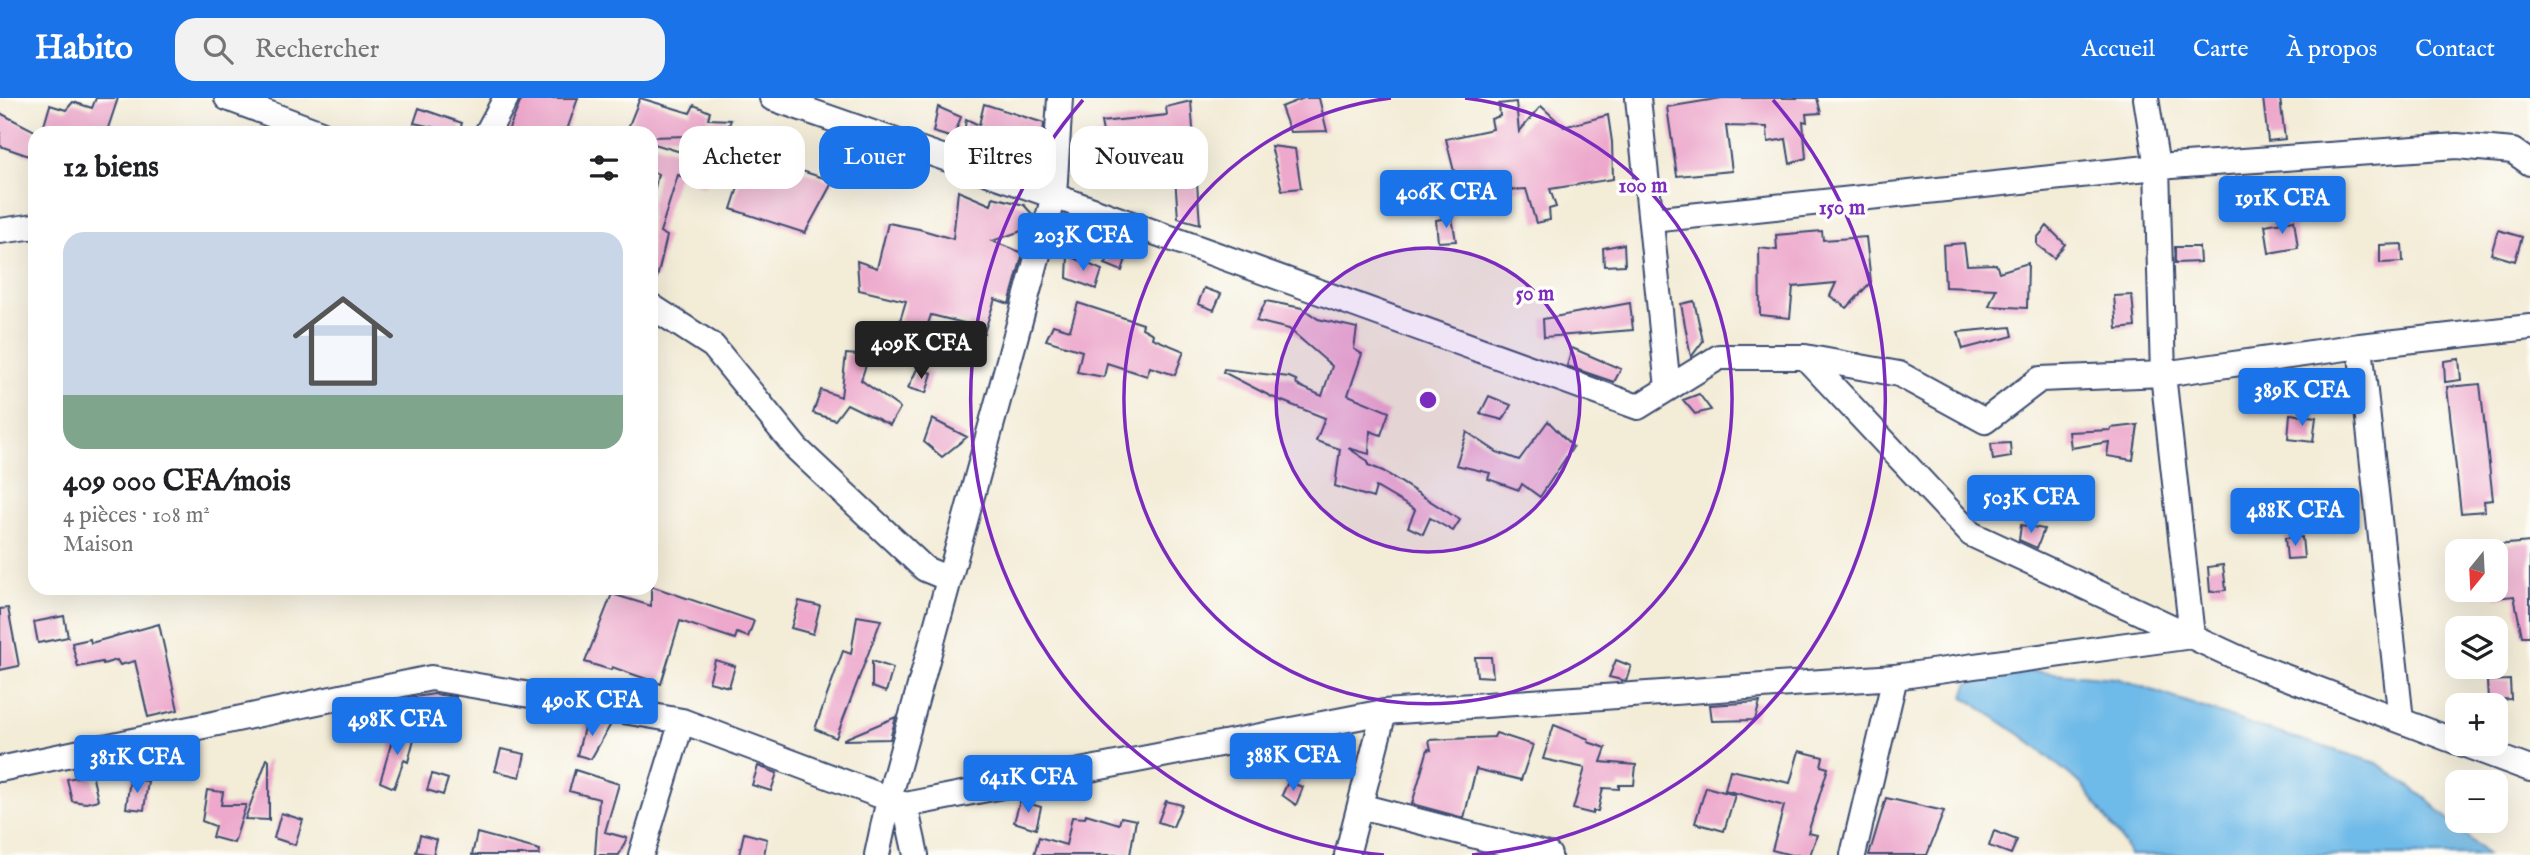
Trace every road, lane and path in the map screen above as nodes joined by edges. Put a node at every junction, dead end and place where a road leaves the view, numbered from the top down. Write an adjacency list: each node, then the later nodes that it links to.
1 (227, 98): 7 (street)
2 (506, 98): 8 (street)
3 (772, 98): 11 (street)
4 (1060, 98): 11 (street)
5 (1638, 98): 12 (street)
6 (2146, 98): 10 (street)
7 (302, 126)
8 (491, 126)
9 (2530, 163): 10 (street)
10 (2157, 167): 12 (street); 19 (street)
11 (1054, 196): 20 (street); 21 (street)
12 (1651, 220): 20 (street)
13 (28, 227): 14 (street)
14 (0, 231)
15 (658, 311): 21 (street)
16 (2530, 327): 17 (street)
17 (2360, 346): 19 (street); 25 (street)
18 (1805, 357): 19 (street); 20 (street); 22 (street)
19 (2163, 374): 22 (street)
20 (1668, 388)
21 (950, 579): 31 (street)
22 (2192, 636): 23 (street); 25 (street)
23 (1895, 677): 24 (street); 38 (street)
24 (1384, 712): 31 (street); 32 (street)
25 (2401, 720): 27 (street)
26 (682, 721): 29 (street); 31 (street); 33 (street)
27 (2445, 736)
28 (2495, 756): 30 (street)
29 (0, 768)
30 (2530, 769)
31 (897, 802): 34 (street); 35 (street)
32 (1360, 806): 36 (street); 37 (street)
33 (641, 855)
34 (877, 855)
35 (916, 855)
36 (1348, 855)
37 (1549, 855)
38 (1853, 855)

